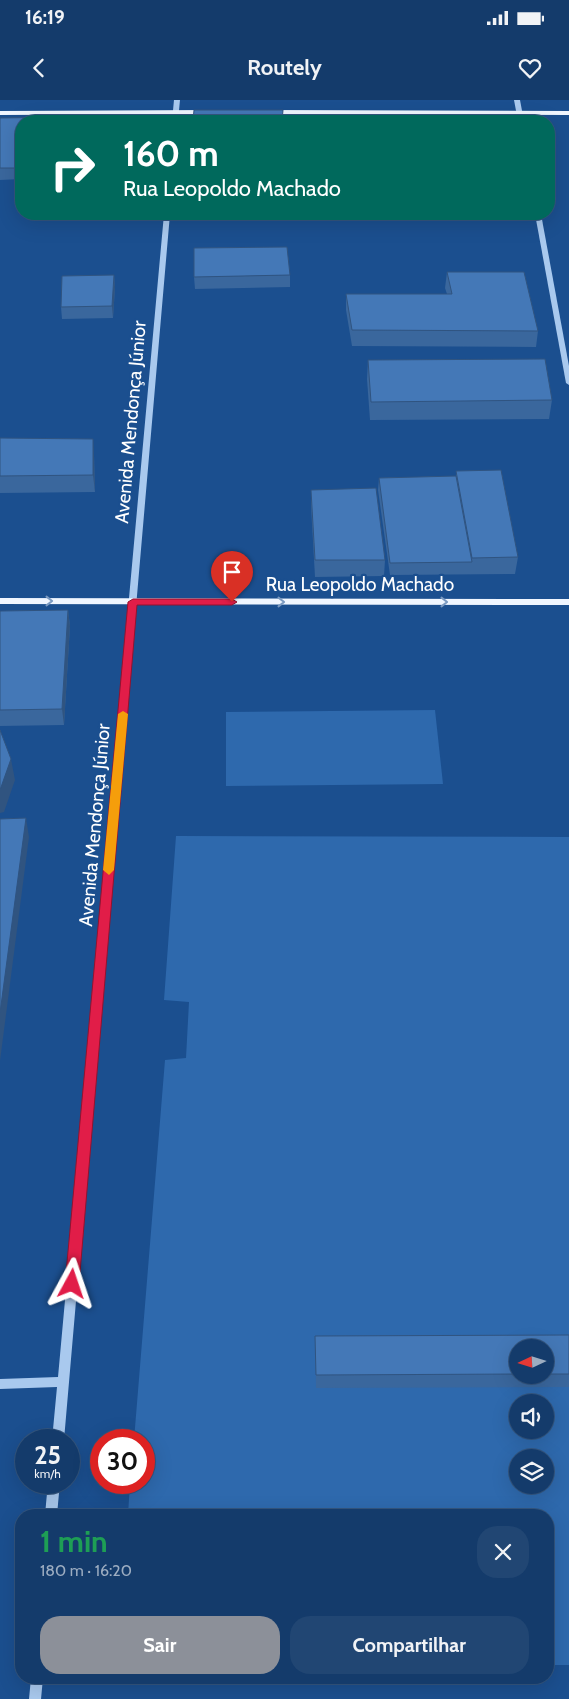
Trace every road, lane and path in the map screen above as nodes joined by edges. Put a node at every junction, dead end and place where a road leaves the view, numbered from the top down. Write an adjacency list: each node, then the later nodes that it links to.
1 (177, 100): 3 (street)
2 (517, 100): 10 (street)
3 (176, 112): 4 (main road); 6 (main road); 8 (street)
4 (215, 112)
5 (255, 112): 9 (main road)
6 (0, 113)
7 (569, 113): 11 (main road)
8 (176, 115)
9 (414, 115)
10 (520, 115)
11 (544, 115)
12 (166, 220): 16 (street, Avenida Mendonça Júnior)
13 (539, 220): 14 (street)
14 (569, 383)
15 (0, 601): 16 (main road, Rua Leopoldo Machado, one-way to 16)
16 (133, 602): 17 (main road, Rua Leopoldo Machado, one-way to 17); 18 (street, Avenida Mendonça Júnior)
17 (569, 602)
18 (63, 1382): 19 (lane); 20 (street, Avenida Mendonça Júnior)
19 (0, 1384)
20 (59, 1429)
21 (53, 1494): 22 (street)
22 (52, 1509)
23 (36, 1684): 24 (street)
24 (35, 1699)

